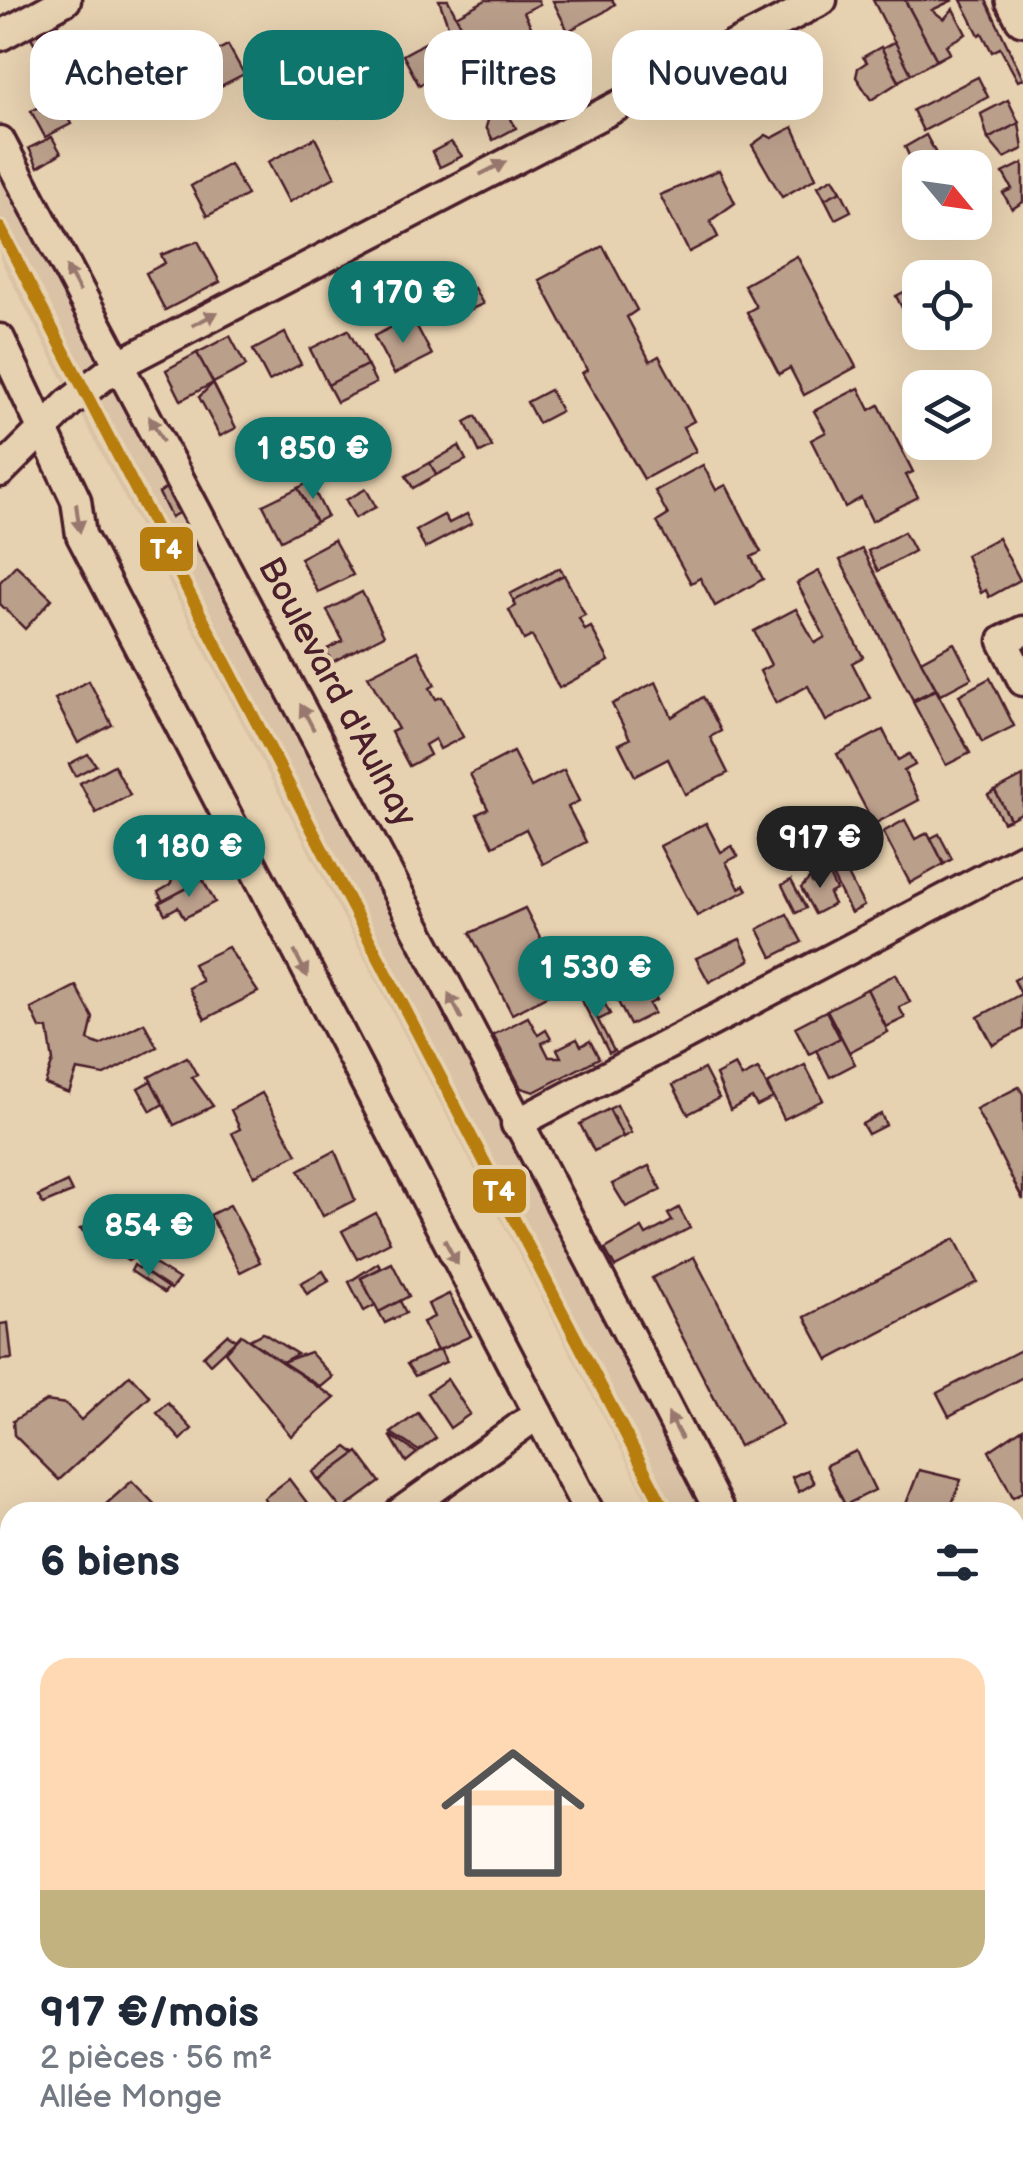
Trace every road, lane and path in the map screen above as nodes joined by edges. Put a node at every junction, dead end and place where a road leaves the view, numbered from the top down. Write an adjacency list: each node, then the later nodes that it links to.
1 (66, 0): 5 (street)
2 (822, 0): 8 (street, one-way to 2)
3 (1014, 0): 4 (street)
4 (1023, 17)
5 (0, 36)
6 (0, 141): 8 (street, Boulevard d'Aulnay, one-way to 6)
7 (0, 339): 9 (street)
8 (118, 365): 9 (street); 14 (street, Boulevard d'Aulnay, one-way to 8)
9 (43, 428): 10 (street); 15 (street, one-way to 15)
10 (0, 472)
11 (1023, 631): 12 (street)
12 (1023, 681)
13 (1023, 858): 14 (street)
14 (516, 1124): 18 (street, Boulevard d'Aulnay, one-way to 14)
15 (538, 1414): 16 (street); 17 (street)
16 (415, 1502)
17 (584, 1502)
18 (715, 1502)

